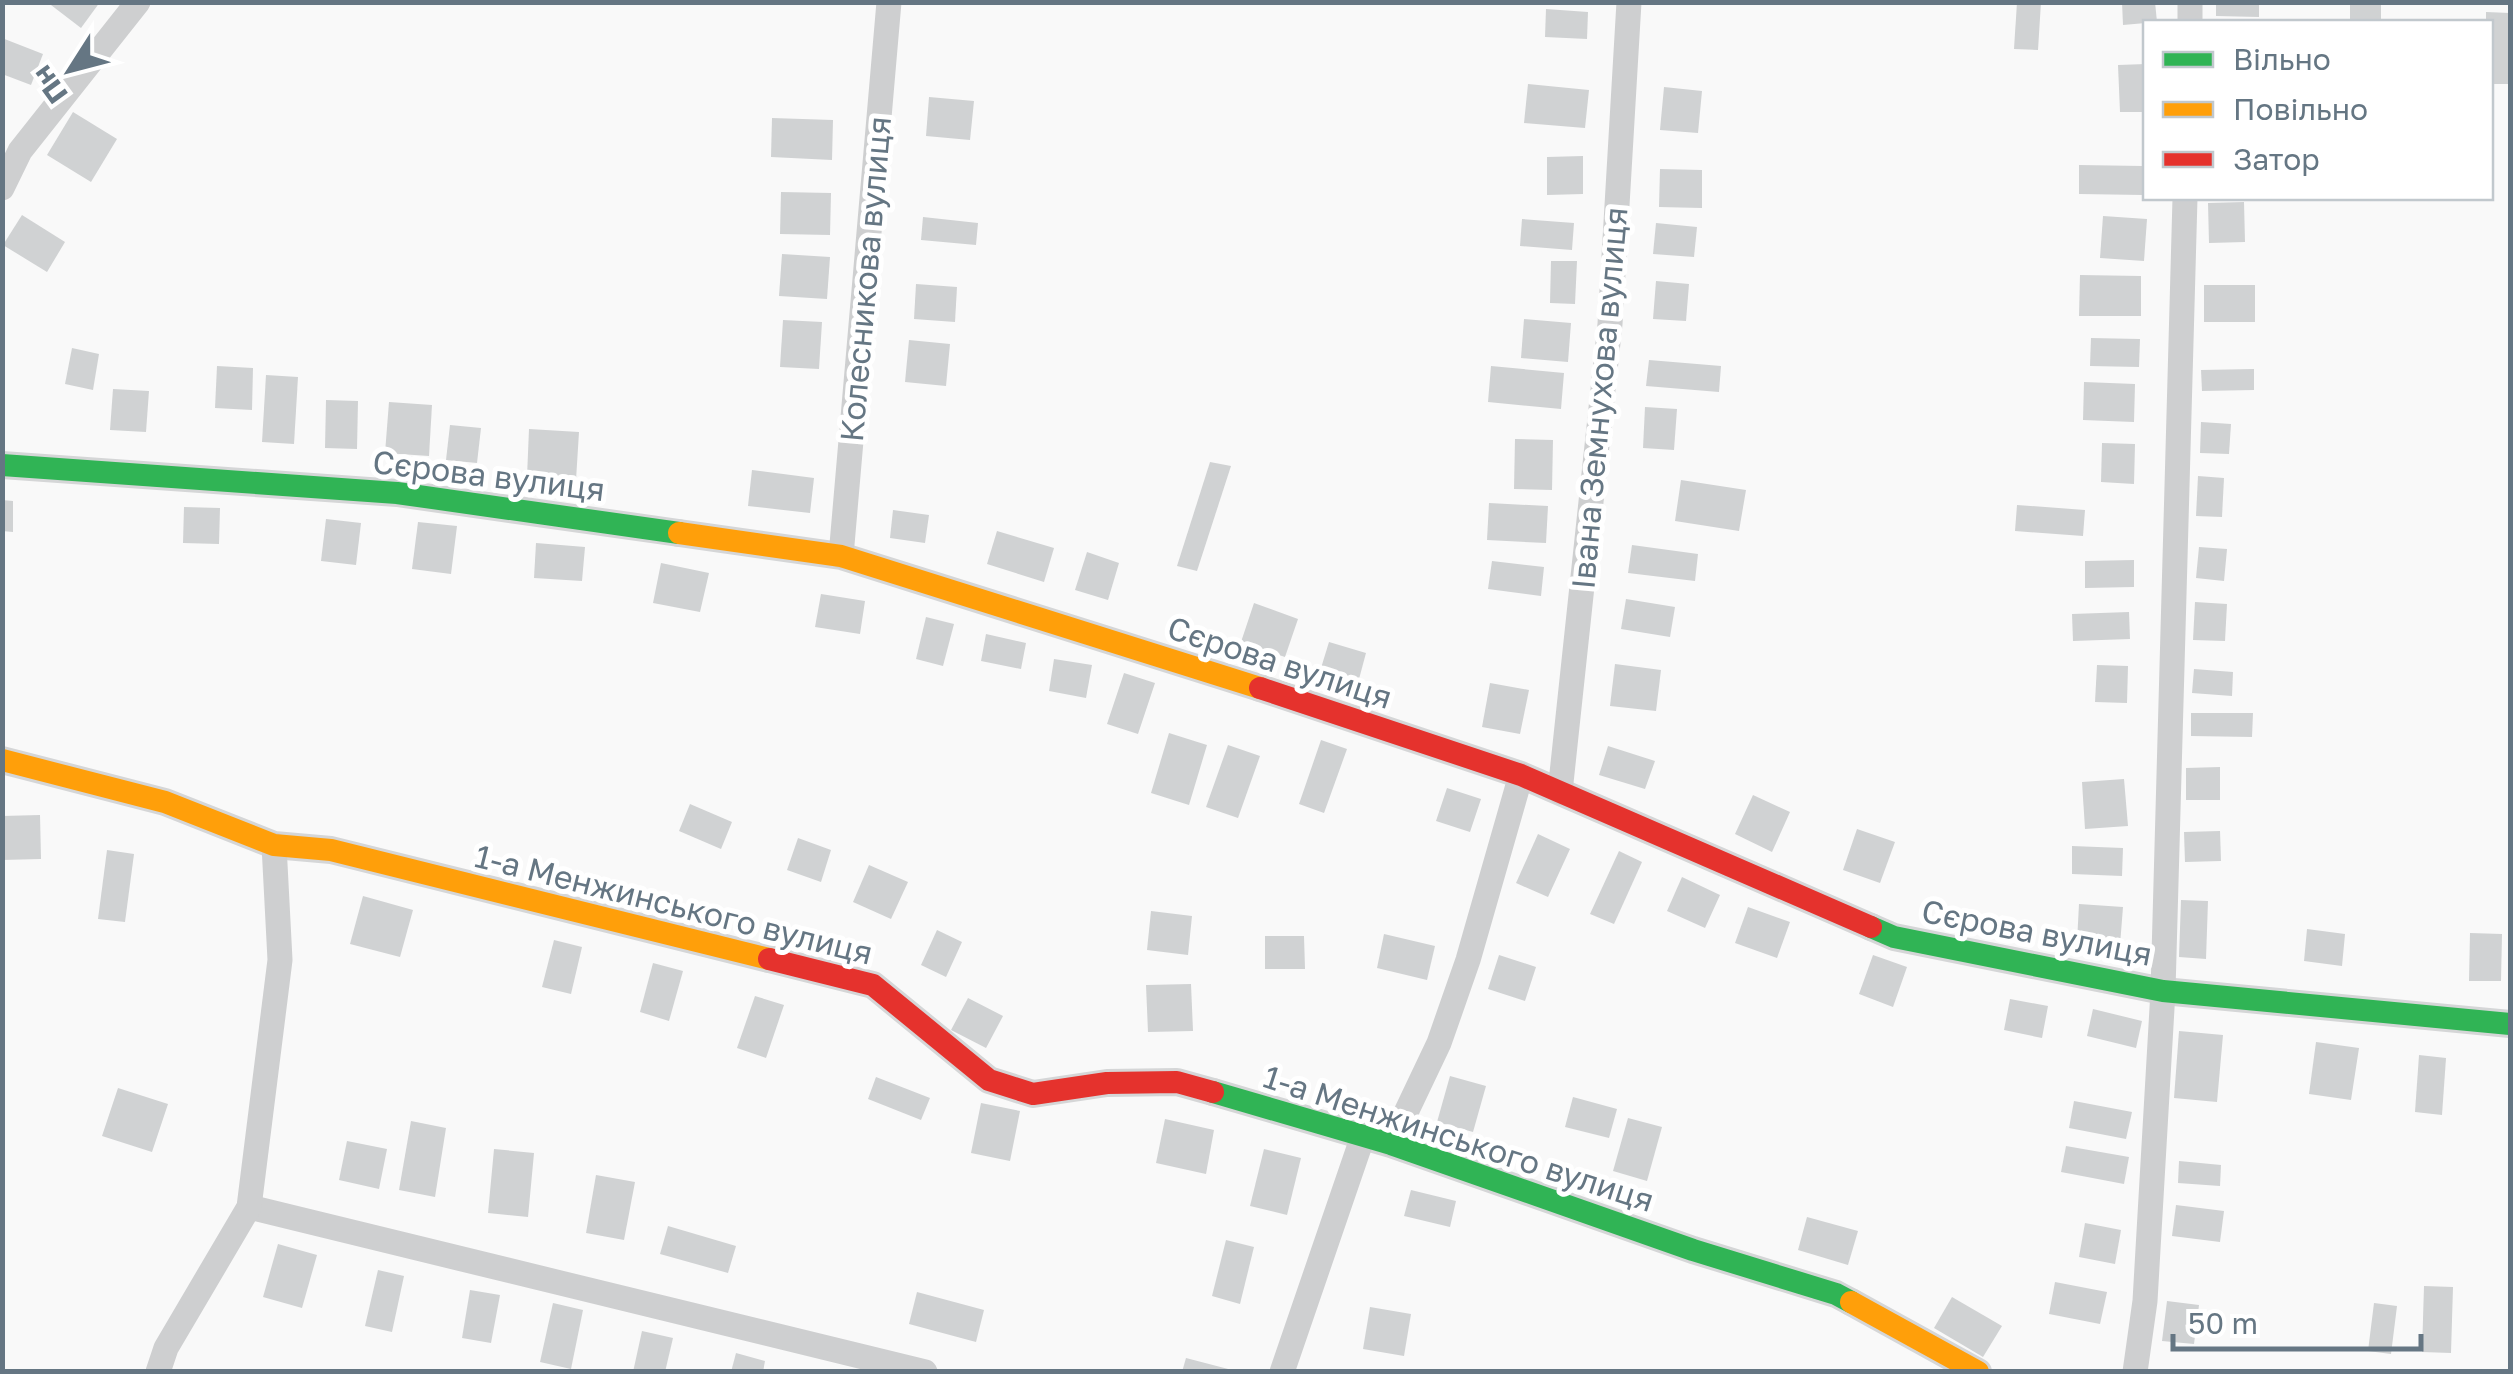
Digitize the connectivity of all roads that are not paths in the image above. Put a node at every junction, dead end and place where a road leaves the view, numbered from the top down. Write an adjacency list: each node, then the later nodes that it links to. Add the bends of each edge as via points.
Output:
1 (138, 2): 4 (street, via 20,152)
2 (889, 2): 7 (street, Колесникова вулиця)
3 (1629, 2): 10 (street, Івана Земнухова вулиця, via 1610,324)
4 (2, 188)
5 (2185, 200): 12 (street)
6 (2, 465): 7 (street, Сєрова вулиця, via 397,493)
7 (841, 556): 9 (street, Сєрова вулиця)
8 (2, 760): 11 (street, 1-а Менжинського вулиця, via 165,802)
9 (1521, 775): 10 (street, Сєрова вулиця); 15 (street, via 1439,1043)
10 (1560, 792): 12 (street, Сєрова вулиця, via 1894,936)
11 (274, 845): 14 (street, 1-а Менжинського вулиця, via 331,850 873,985 988,1080 1033,1094 1177,1082); 16 (street, via 280,960)
12 (2163, 991): 13 (street, Сєрова вулиця); 21 (street)
13 (2510, 1024)
14 (1364, 1136): 15 (street, 1-а Менжинського вулиця); 19 (street)
15 (1391, 1144): 20 (street, 1-а Менжинського вулиця, via 1836,1294)
16 (248, 1207): 17 (street); 18 (street)
17 (158, 1372)
18 (925, 1372)
19 (1282, 1372)
20 (1978, 1372)
21 (2135, 1372)

